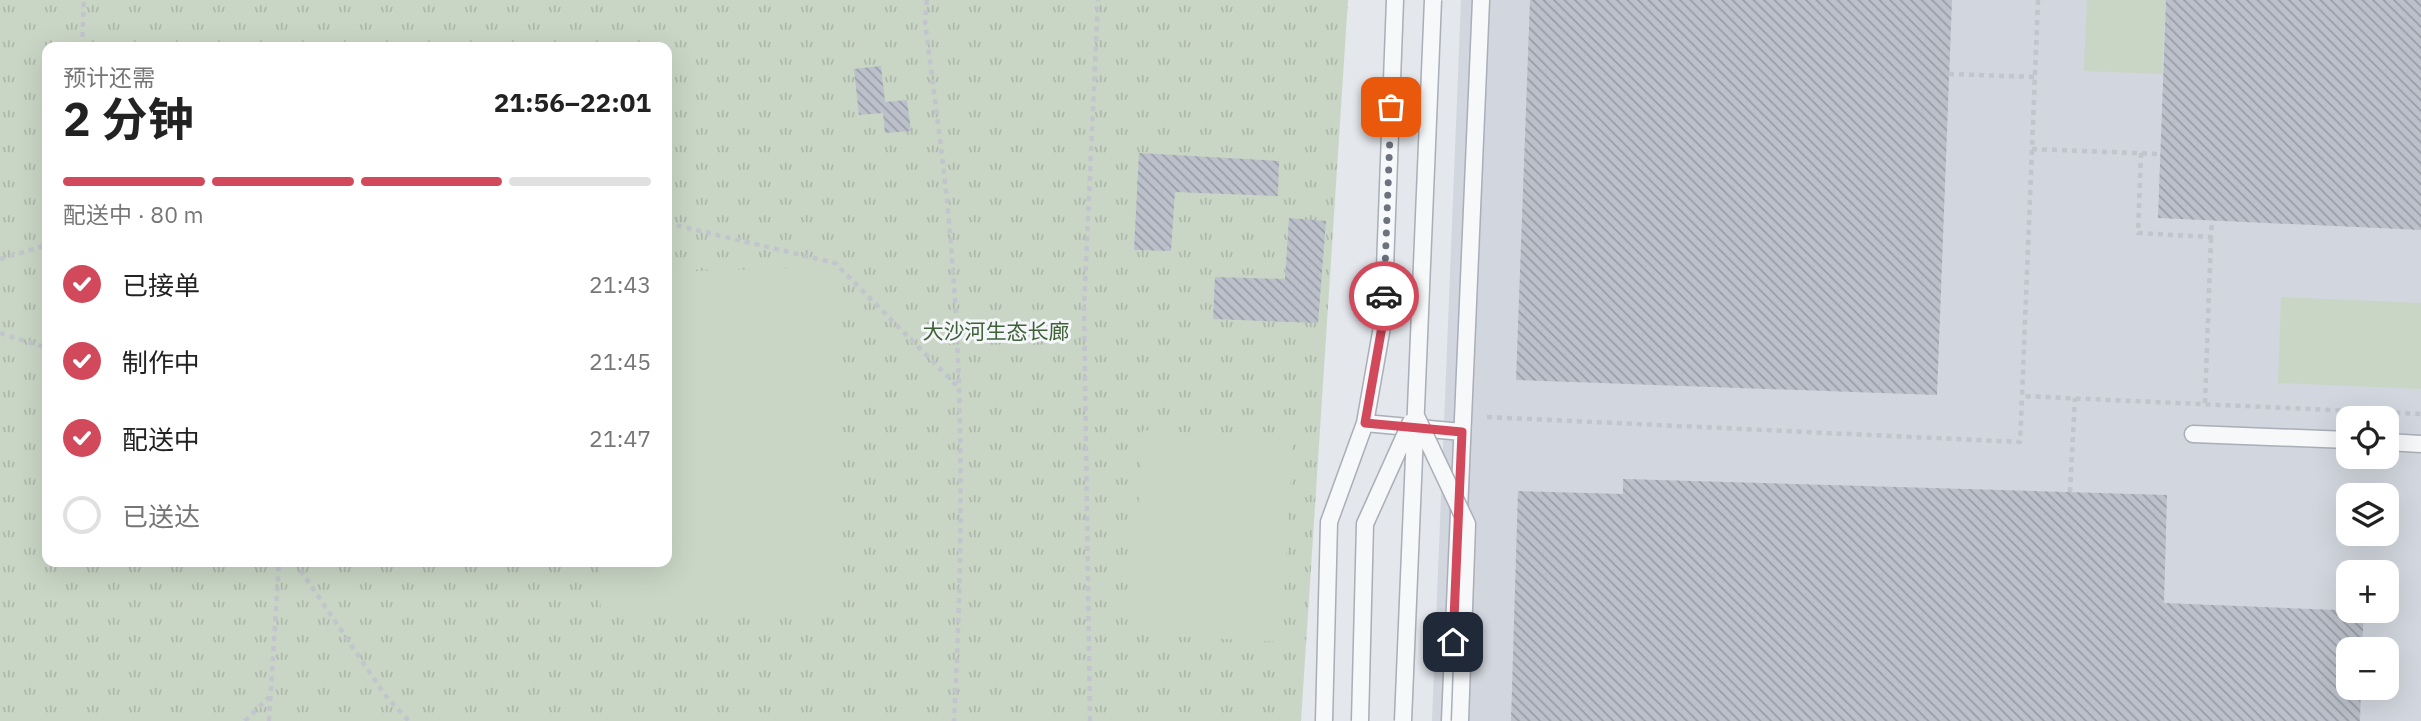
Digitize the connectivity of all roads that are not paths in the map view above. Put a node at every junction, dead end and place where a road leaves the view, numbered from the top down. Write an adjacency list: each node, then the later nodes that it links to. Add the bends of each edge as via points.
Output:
1 (1395, 0): 5 (lane, via 1383,321)
2 (1433, 0): 4 (lane, bridge)
3 (1481, 0): 6 (lane)
4 (1415, 414): 12 (lane, bridge, via 1365,524); 13 (lane, bridge); 15 (lane, bridge, via 1467,524)
5 (1365, 423): 6 (lane); 11 (lane, via 1329,522)
6 (1463, 424): 14 (lane)
7 (2193, 434): 8 (lane)
8 (2336, 440)
9 (2399, 443): 10 (lane)
10 (2421, 444)
11 (1324, 721)
12 (1360, 721)
13 (1403, 721)
14 (1450, 721)
15 (1460, 721)

